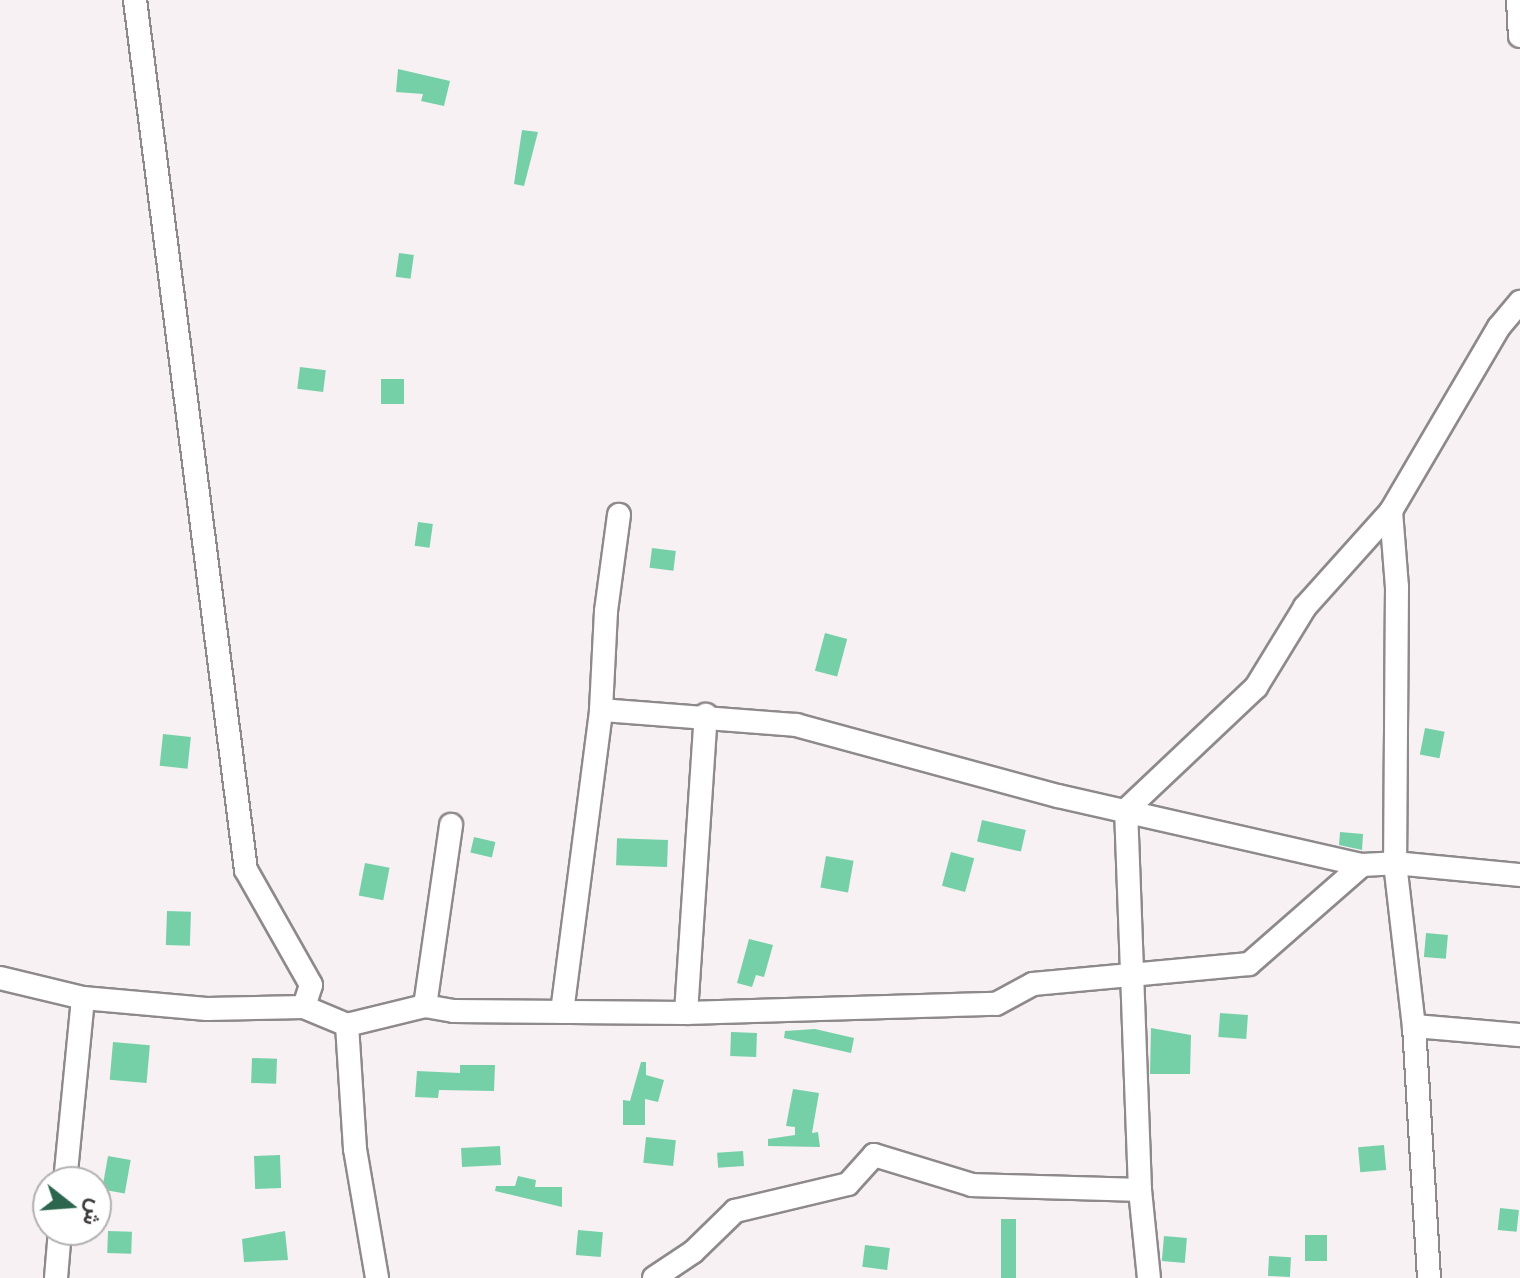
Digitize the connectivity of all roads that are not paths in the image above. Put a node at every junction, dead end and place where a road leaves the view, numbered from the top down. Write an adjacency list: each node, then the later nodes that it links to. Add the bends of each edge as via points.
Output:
1 (135, 0): 18 (street, via 246,870 311,985)
2 (1518, 0): 3 (street)
3 (1520, 36)
4 (1520, 302): 5 (street, via 1499,327)
5 (1391, 511): 9 (street, via 1305,607 1256,687); 11 (street, via 1397,587)
6 (619, 515): 7 (street, via 606,611)
7 (601, 710): 8 (street); 19 (street)
8 (706, 715): 9 (street, via 796,725); 20 (street)
9 (1126, 810): 12 (street); 14 (street)
10 (451, 825): 17 (street)
11 (1395, 863): 12 (street); 13 (street); 22 (street)
12 (1362, 865): 14 (street, via 1249,964)
13 (1520, 875)
14 (1132, 975): 20 (street, via 1033,984 996,1004); 25 (street)
15 (0, 978): 16 (street)
16 (83, 998): 18 (street, via 207,1009); 24 (street)
17 (425, 1006): 19 (street); 21 (street)
18 (304, 1007): 21 (street)
19 (562, 1012): 20 (street)
20 (686, 1013)
21 (347, 1025): 28 (street, via 355,1149)
22 (1414, 1026): 23 (street); 31 (street)
23 (1520, 1035)
24 (67, 1166)
25 (1140, 1190): 29 (street, via 972,1185 874,1155 848,1184 735,1211 693,1252); 30 (street)
26 (59, 1246): 27 (street)
27 (56, 1278)
28 (377, 1278)
29 (654, 1278)
30 (1149, 1278)
31 (1429, 1278)

